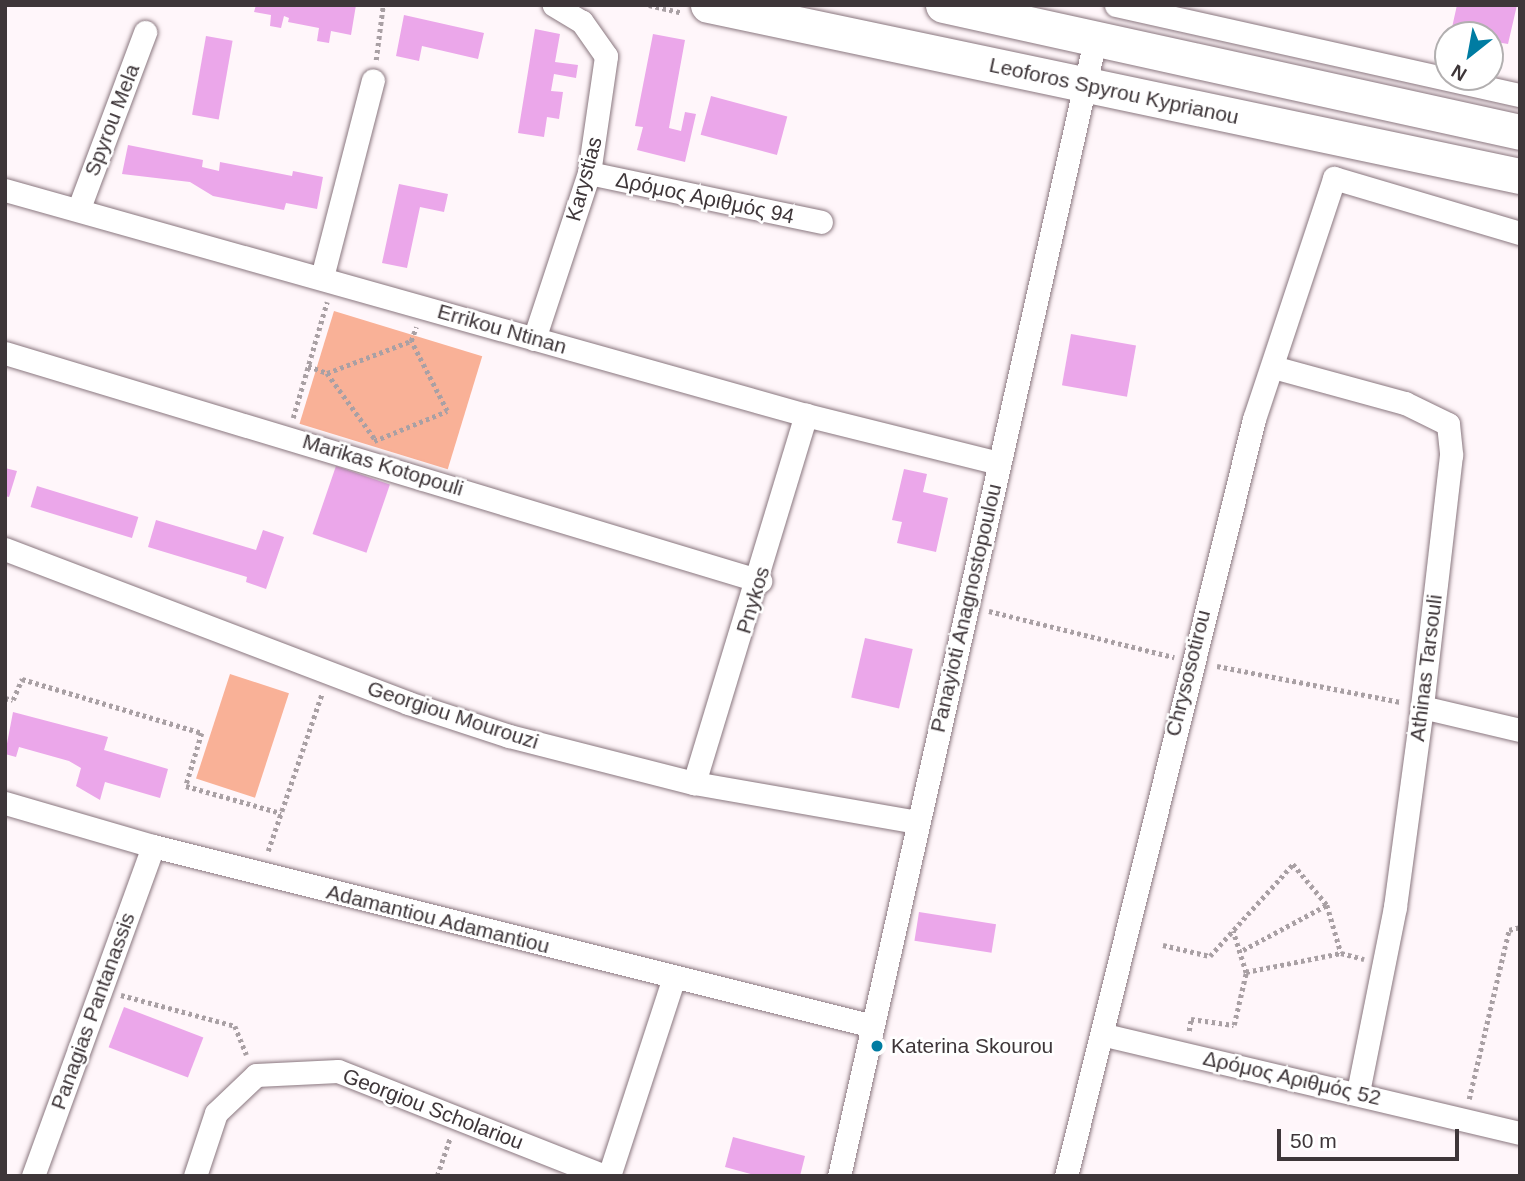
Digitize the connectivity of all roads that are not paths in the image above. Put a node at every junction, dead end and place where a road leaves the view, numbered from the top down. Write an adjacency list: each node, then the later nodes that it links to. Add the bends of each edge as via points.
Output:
1 (554, 5): 11 (street, Karystias, via 582,22 606,56)
2 (708, 5): 8 (main road, Leoforos Spyrou Kyprianou)
3 (943, 5): 6 (main road)
4 (1116, 5): 9 (street)
5 (145, 32): 14 (street, Spyrou Mela)
6 (1095, 40): 8 (street, Panayioti Anagnostopoulou); 10 (main road)
7 (373, 80): 17 (street)
8 (1088, 85): 12 (main road, Leoforos Spyrou Kyprianou); 22 (street, Panayioti Anagnostopoulou)
9 (1520, 95)
10 (1520, 132)
11 (589, 173): 15 (street, Δρόμος Αριθμός 94); 18 (street, Karystias)
12 (1520, 176)
13 (5, 190): 14 (street, Errikou Ntinan)
14 (79, 208): 17 (street, Errikou Ntinan)
15 (821, 222)
16 (1520, 233): 20 (street, Chrysosotirou, via 1334,178)
17 (328, 279): 18 (street, Errikou Ntinan)
18 (534, 339): 21 (street, Errikou Ntinan)
19 (5, 353): 24 (street, Marikas Kotopouli)
20 (1273, 368): 25 (street, Athinas Tarsouli, via 1405,403 1448,424 1451,455); 33 (street, Chrysosotirou, via 1254,419 1190,660)
21 (806, 415): 22 (street, Errikou Ntinan); 24 (street, Pnykos)
22 (999, 463): 29 (street, Panayioti Anagnostopoulou)
23 (5, 549): 27 (street, Georgiou Mourouzi, via 329,673 509,736)
24 (760, 581): 27 (street, Pnykos)
25 (1422, 706): 26 (street); 34 (street, Athinas Tarsouli, via 1395,907)
26 (1520, 730)
27 (694, 783): 29 (street, Georgiou Mourouzi)
28 (5, 803): 30 (street, Adamantiou Adamantiou)
29 (917, 822): 32 (street, Panayioti Anagnostopoulou)
30 (153, 846): 31 (street, Adamantiou Adamantiou); 36 (street, Panagias Pantanassis)
31 (673, 979): 32 (street, Adamantiou Adamantiou); 38 (street)
32 (873, 1026): 39 (street, Panayioti Anagnostopoulou)
33 (1105, 1035): 34 (street, Δρόμος Αριθμός 52); 40 (street, Chrysosotirou)
34 (1358, 1091): 35 (street, Δρόμος Αριθμός 52)
35 (1520, 1133)
36 (33, 1176)
37 (195, 1176): 38 (street, Georgiou Scholariou, via 216,1113 256,1075 338,1071)
38 (607, 1176)
39 (839, 1176)
40 (1066, 1176)

